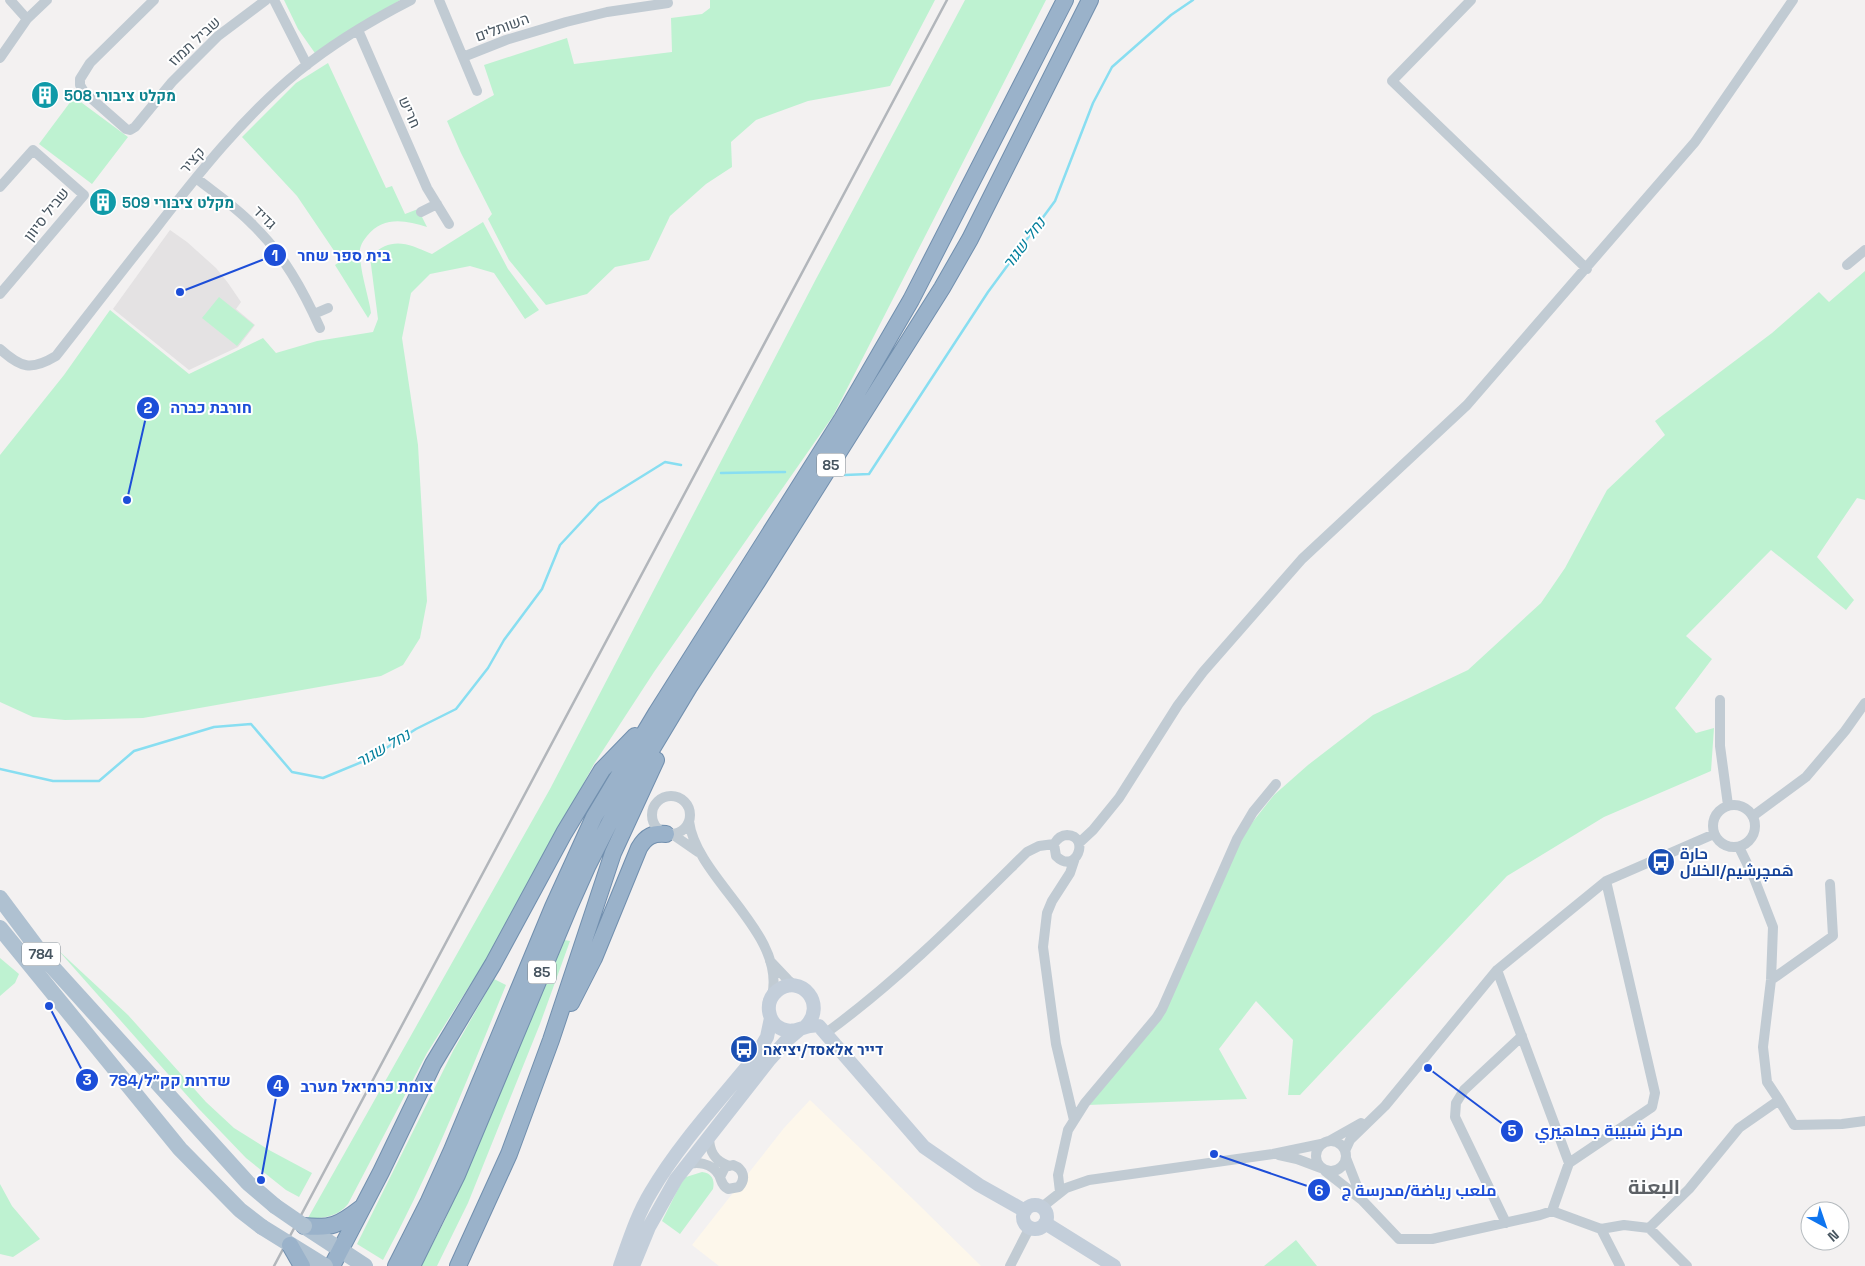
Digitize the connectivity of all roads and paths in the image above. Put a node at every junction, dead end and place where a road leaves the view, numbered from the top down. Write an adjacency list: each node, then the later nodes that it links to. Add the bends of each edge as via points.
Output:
1 (10, 0): 13 (street)
2 (47, 0): 13 (street)
3 (154, 0): 4 (street, שביל תמוז, via 90,63 80,79 84,92 130,130 218,36)
4 (266, 0)
5 (274, 0): 17 (street)
6 (412, 0): 14 (street, קציר)
7 (439, 0): 15 (street, השותלים)
8 (667, 0): 15 (street, השותלים, via 668,3 607,12 559,24)
9 (1065, 0): 35 (highway, 85, via 911,300 842,419)
10 (1090, 0): 32 (highway, 85, via 970,239 942,288)
11 (1471, 0): 26 (street, via 1392,81)
12 (1793, 0): 26 (street, via 1695,142)
13 (27, 19): 16 (street)
14 (358, 30): 17 (street, קציר); 21 (street, חריש)
15 (462, 57): 18 (street, השותלים)
16 (0, 58)
17 (307, 65): 19 (street, קציר, via 274,93)
18 (476, 91)
19 (196, 178): 29 (street, גדיד, via 254,225 300,286); 31 (street, קציר, via 56,356 36,366 23,366)
20 (0, 187): 27 (street, שביל סיוון, via 33,150 84,195)
21 (437, 204): 22 (street); 23 (street, חריש)
22 (421, 212)
23 (449, 224)
24 (1865, 250): 25 (street)
25 (1847, 265)
26 (1587, 269): 42 (street, via 1467,404 1302,559 1203,672 1119,798 1093,830)
27 (0, 294)
28 (328, 308): 29 (street)
29 (314, 314): 30 (street, גדיד)
30 (320, 328)
31 (0, 349)
32 (689, 687): 63 (highway, via 613,853); 97 (highway, 85, via 620,802 587,867 457,1175)
33 (1720, 700): 37 (street, via 1720,746)
34 (1865, 703): 38 (street, via 1806,777)
35 (657, 712): 79 (highway, via 602,770 582,803 493,964 433,1064); 96 (highway, 85, via 594,817 452,1150)
36 (1276, 784): 66 (street, via 1237,838 1162,1009)
37 (1728, 805): 38 (street, via 1743,806); 41 (street, via 1716,813)
38 (1753, 816): 44 (street, via 1754,835)
39 (688, 821): 40 (street, via 684,829); 40 (street, via 689,812 684,801 672,796 661,799 653,808 652,821 660,831); 45 (street)
40 (669, 834): 45 (street); 63 (highway, via 652,834 643,841 584,979)
41 (1714, 834): 44 (street, via 1726,846); 47 (street)
42 (1078, 842): 43 (street, via 1068,835); 46 (street, via 1080,851)
43 (1054, 844): 46 (street, via 1054,852 1059,859); 61 (street, via 1027,852 928,948)
44 (1739, 847): 55 (street, via 1773,926)
45 (704, 858): 53 (street, via 750,923)
46 (1075, 858): 66 (street, via 1070,873 1046,913 1043,947 1056,1044)
47 (1606, 881): 54 (street); 72 (street, via 1655,1093 1652,1107)
48 (1830, 884): 55 (street, via 1833,936)
49 (0, 898): 85 (main road, 784, bridge, via 86,1006 248,1183)
50 (0, 928): 52 (main road, 784)
51 (0, 943): 52 (main road)
52 (22, 957): 90 (main road, 784, bridge, via 180,1149 233,1203 262,1227)
53 (770, 961): 56 (street); 57 (street, via 774,983)
54 (1497, 970): 62 (street); 65 (street)
55 (1771, 980): 64 (street, via 1763,1047 1767,1082)
56 (795, 986): 57 (main road, via 780,988); 58 (main road, via 808,992)
57 (772, 996): 59 (main road)
58 (814, 1006): 60 (main road, via 812,1019); 61 (main road)
59 (771, 1018): 60 (main road, via 782,1029 794,1031); 100 (main road, via 767,1037 756,1056 650,1194)
60 (802, 1028): 61 (main road, via 815,1025); 68 (main road, via 775,1053)
61 (830, 1030): 81 (main road, via 924,1147 979,1185)
62 (1522, 1036): 72 (street); 84 (street, via 1464,1090 1456,1103 1455,1117)
63 (551, 1040): 89 (highway, via 509,1154)
64 (1779, 1100): 67 (street, via 1794,1125); 87 (street, via 1739,1128 1689,1190)
65 (1385, 1106): 69 (street, via 1355,1127); 71 (street, via 1350,1140)
66 (1074, 1120): 77 (street, via 1068,1130 1058,1175)
67 (1865, 1121)
68 (708, 1136): 73 (main road); 74 (street, via 712,1153)
69 (1325, 1142): 70 (street); 71 (street, via 1337,1142); 75 (street, via 1318,1147 1315,1156)
70 (1273, 1154): 75 (street); 77 (street, via 1089,1180)
71 (1345, 1155): 75 (street, via 1344,1163 1338,1169); 78 (street)
72 (1569, 1163): 82 (street)
73 (686, 1165): 76 (street, via 694,1162 706,1164); 101 (main road, via 655,1213)
74 (729, 1166): 76 (street, via 722,1170); 76 (street, via 737,1166 743,1172 742,1184 736,1189 728,1189)
75 (1323, 1169): 78 (street)
76 (720, 1177)
77 (1060, 1192): 80 (street)
78 (1362, 1200): 84 (street, via 1399,1239 1432,1239)
79 (363, 1207): 85 (highway, via 332,1226); 91 (highway)
80 (1042, 1207): 81 (main road, via 1034,1205); 83 (main road, via 1047,1213)
81 (1025, 1211): 86 (main road, via 1024,1220)
82 (1552, 1211): 84 (street); 88 (street)
83 (1045, 1223): 86 (main road, via 1040,1228); 103 (main road)
84 (1506, 1223)
85 (304, 1226): 91 (main road, 784)
86 (1030, 1227): 102 (street)
87 (1649, 1228): 88 (street, via 1624,1225); 105 (street)
88 (1601, 1229): 104 (street)
89 (474, 1232): 98 (highway); 99 (highway)
90 (290, 1244): 92 (highway, bridge); 93 (main road, 784, bridge)
91 (340, 1250): 94 (highway); 95 (main road, 784)
92 (302, 1266)
93 (325, 1266)
94 (332, 1266)
95 (365, 1266)
96 (396, 1266)
97 (412, 1266)
98 (458, 1266)
99 (463, 1266)
100 (620, 1266)
101 (633, 1266)
102 (1010, 1266)
103 (1114, 1266)
104 (1620, 1266)
105 (1687, 1266)

